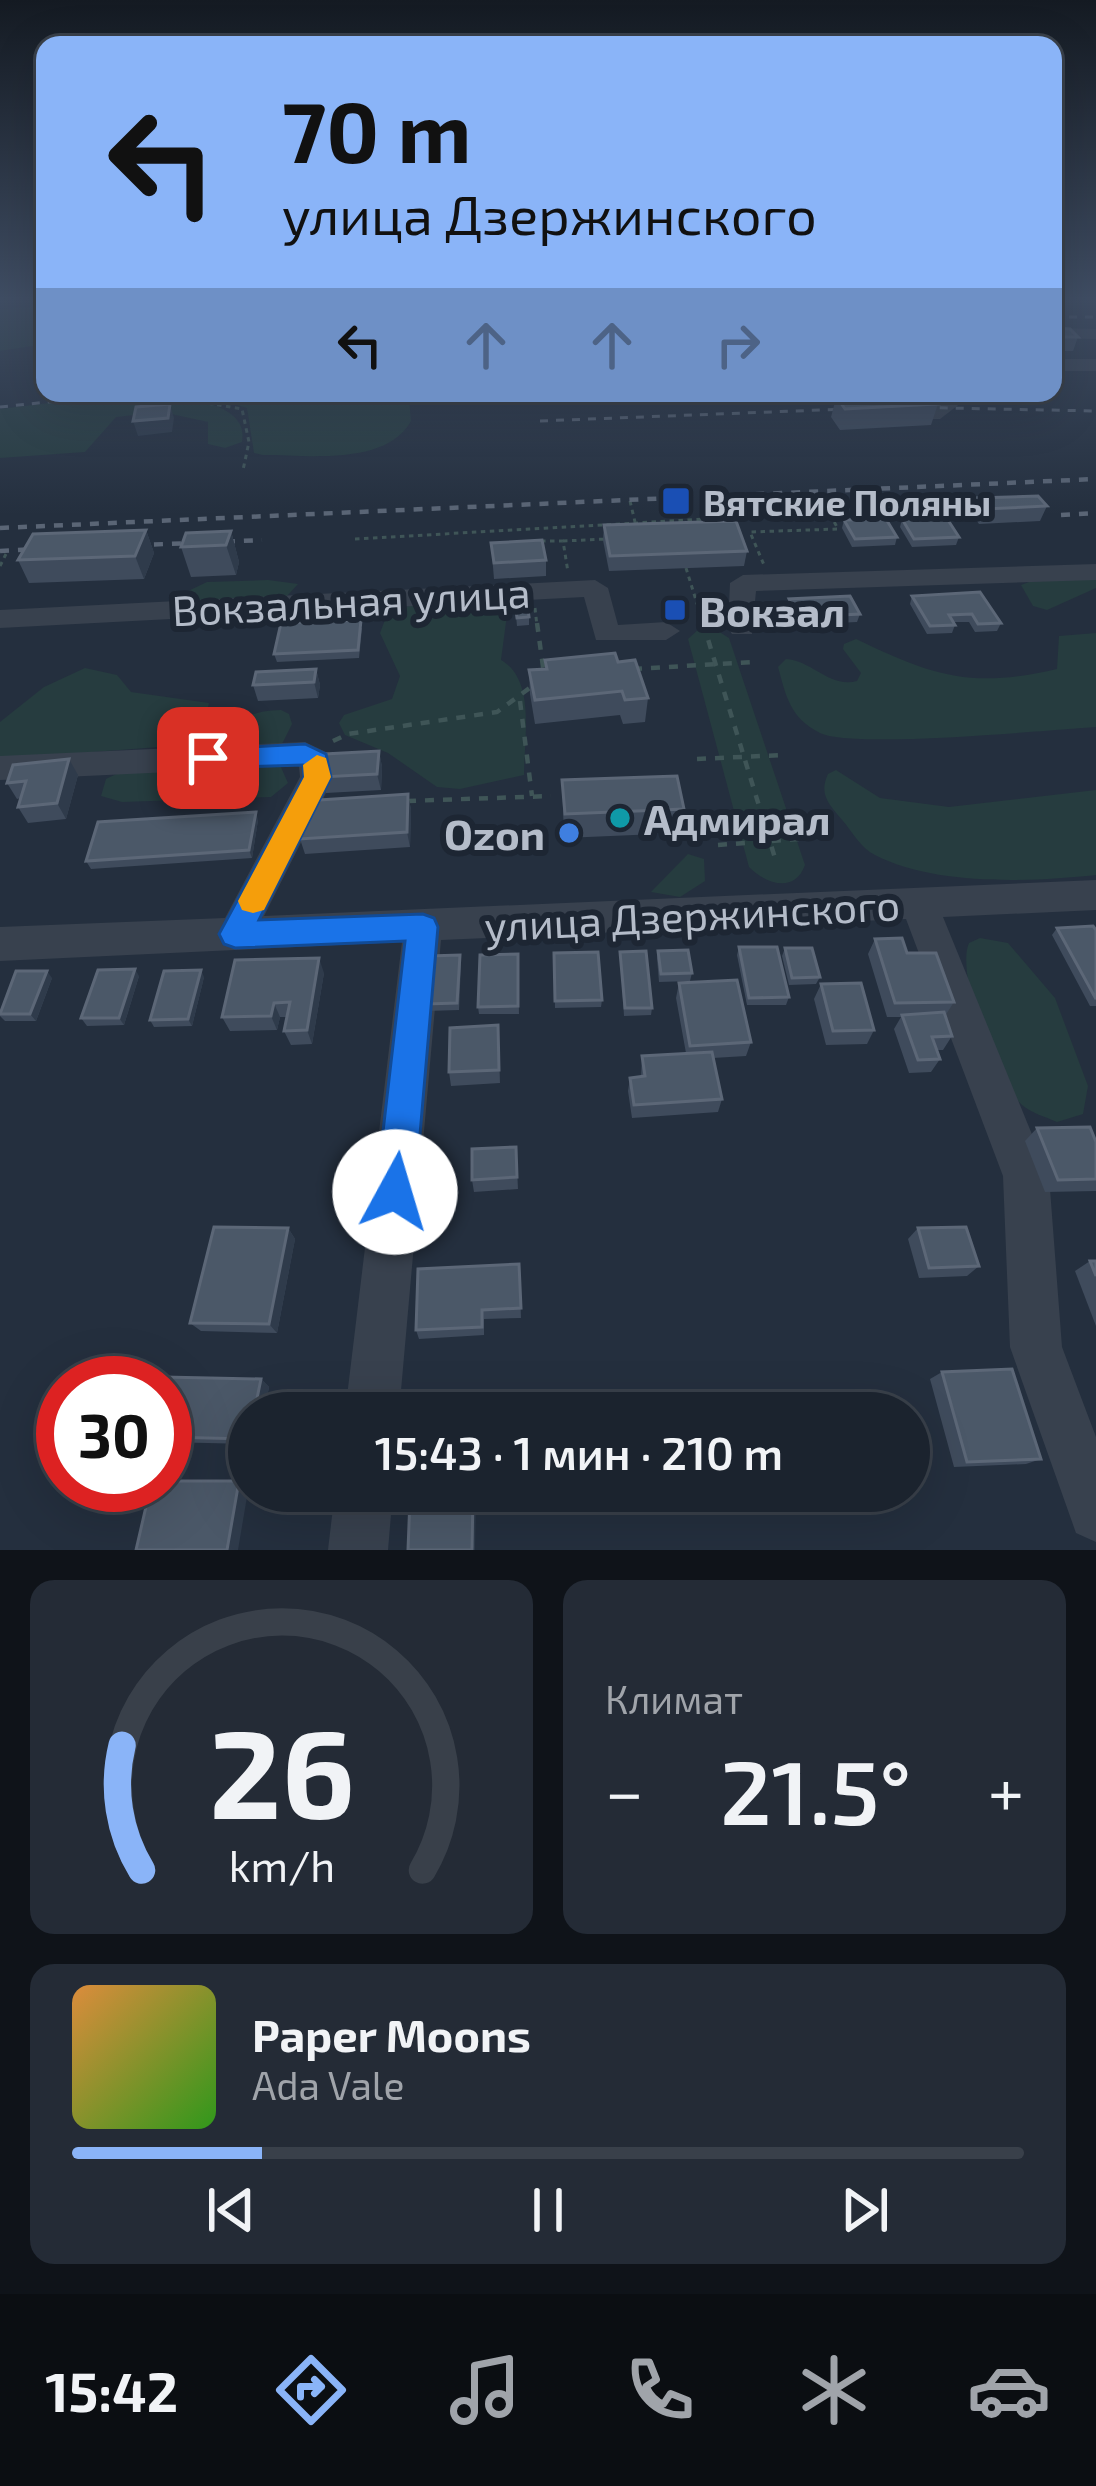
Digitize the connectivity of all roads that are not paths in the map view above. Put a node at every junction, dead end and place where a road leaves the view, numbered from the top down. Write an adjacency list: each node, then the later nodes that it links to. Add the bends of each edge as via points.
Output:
1 (951, 402): 2 (street)
2 (933, 415)
3 (1096, 572): 5 (street, via 743,583)
4 (0, 619): 6 (street, Вокзальная улица, via 595,588 607,634)
5 (742, 628)
6 (666, 631)
7 (0, 768): 11 (street, via 305,754 316,761 317,777)
8 (1096, 895): 9 (street, улица Дзержинского)
9 (920, 904): 10 (street, улица Дзержинского); 15 (street, via 1026,1177 1036,1347)
10 (423, 927): 11 (street, улица Дзержинского); 13 (street)
11 (235, 934): 12 (street, улица Дзержинского)
12 (0, 944)
13 (374, 1392)
14 (362, 1512): 16 (street)
15 (1096, 1513)
16 (358, 1550)

